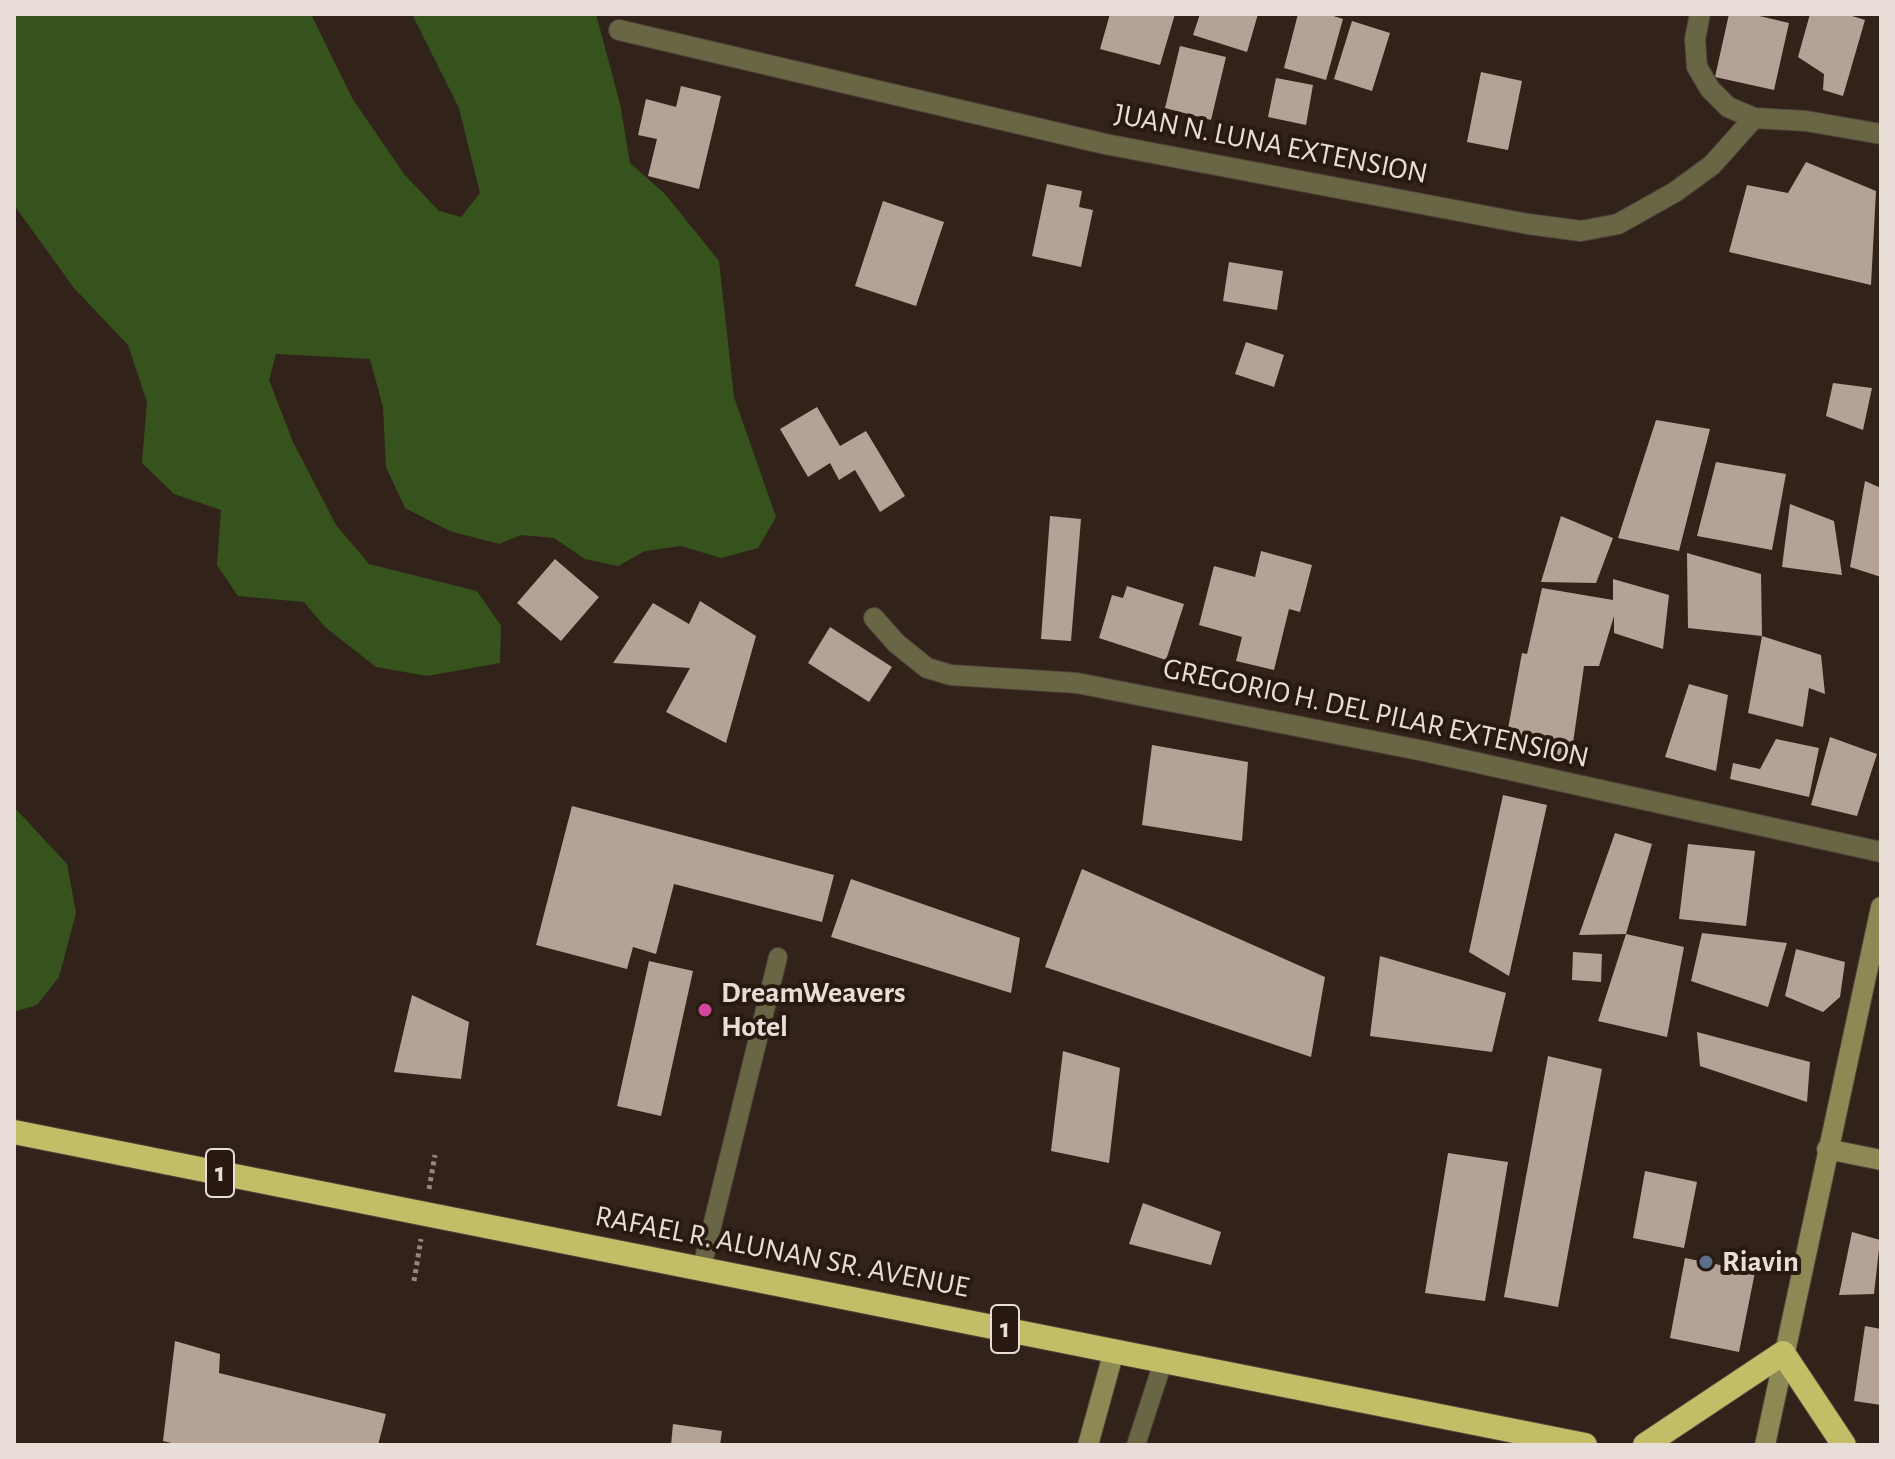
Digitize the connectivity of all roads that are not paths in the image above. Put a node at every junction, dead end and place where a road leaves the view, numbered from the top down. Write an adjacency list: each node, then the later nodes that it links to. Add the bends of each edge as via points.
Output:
1 (1700, 14): 3 (street, via 1697,67 1728,107)
2 (619, 30): 3 (street, JUAN N. LUNA EXTENSION, via 1105,144 1581,231 1618,224 1675,192 1712,165)
3 (1754, 118): 4 (street)
4 (1881, 134)
5 (874, 618): 6 (street, GREGORIO H. DEL PILAR EXTENSION, via 927,668 951,675 1077,683 1424,751)
6 (1881, 852)
7 (1881, 907): 10 (street)
8 (778, 957): 12 (lane)
9 (14, 1132): 12 (highway, RAFAEL R. ALUNAN SR. AVENUE / 1)
10 (1827, 1149): 11 (street); 14 (street)
11 (1881, 1160)
12 (702, 1267): 13 (highway, RAFAEL R. ALUNAN SR. AVENUE / 1)
13 (1114, 1351): 15 (highway, RAFAEL R. ALUNAN SR. AVENUE / 1); 16 (street)
14 (1783, 1353): 19 (highway); 20 (street); 21 (highway)
15 (1163, 1362): 17 (lane); 18 (highway, RAFAEL R. ALUNAN SR. AVENUE / 1)
16 (1088, 1445)
17 (1136, 1445)
18 (1585, 1445)
19 (1645, 1445)
20 (1765, 1445)
21 (1844, 1445)

